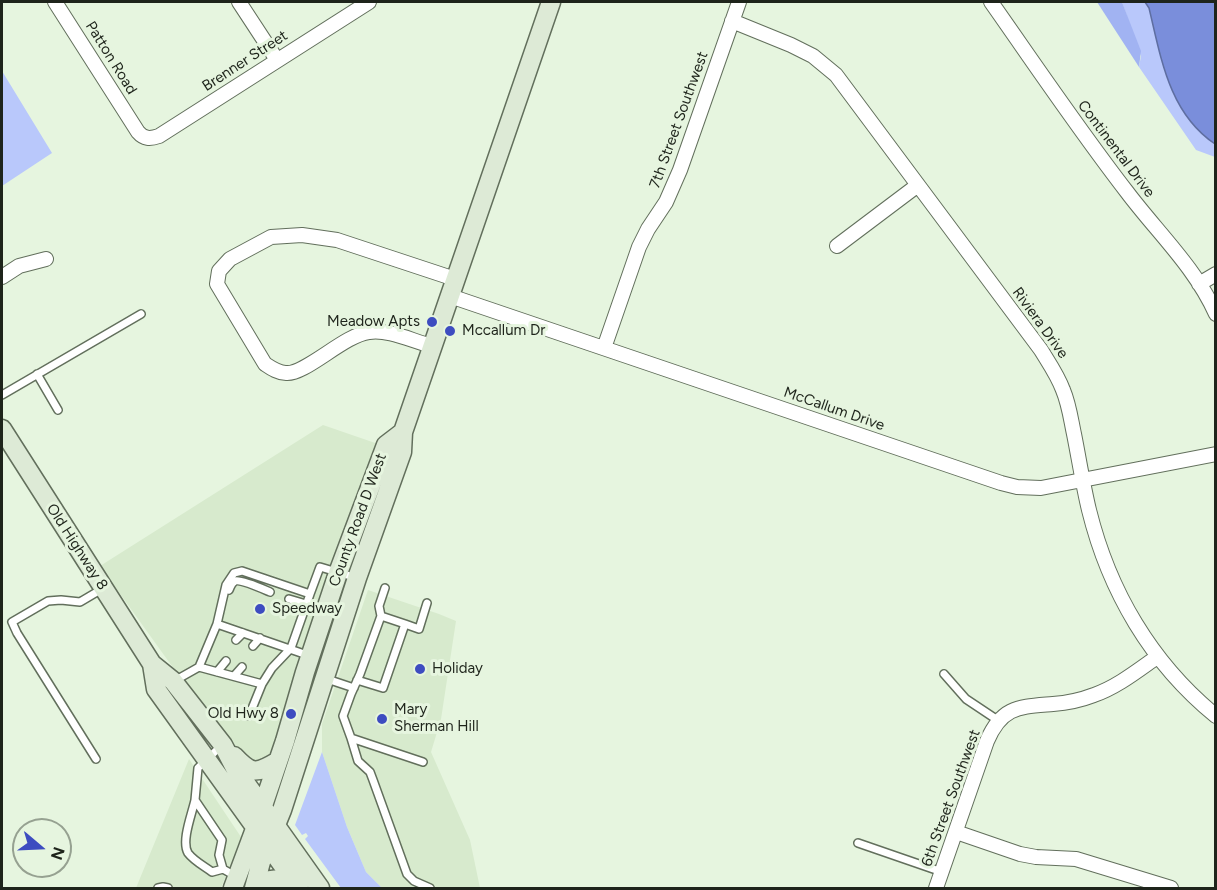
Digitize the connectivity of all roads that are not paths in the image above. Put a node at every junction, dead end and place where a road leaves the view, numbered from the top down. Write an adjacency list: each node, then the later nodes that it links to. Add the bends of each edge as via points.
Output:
1 (56, 2): 9 (street, Patton Road)
2 (240, 2): 8 (street)
3 (369, 2): 8 (street, Brenner Street)
4 (551, 2): 16 (main road, County Road D West)
5 (739, 2): 7 (street, 7th Street Southwest)
6 (992, 2): 15 (street, Continental Drive, via 1096,152)
7 (732, 21): 10 (street, Riviera Drive, via 792,45 836,75); 20 (street, 7th Street Southwest, via 680,170 639,247)
8 (277, 60): 9 (street, Brenner Street, via 159,136 146,138)
9 (138, 132)
10 (918, 185): 11 (street); 27 (street, Riviera Drive, via 1053,369 1064,391)
11 (837, 246)
12 (46, 259): 14 (street, via 19,266)
13 (1215, 274): 15 (street)
14 (2, 277)
15 (1199, 284): 18 (street, Continental Drive)
16 (453, 287): 19 (main road, County Road D West); 19 (street, McCallum Drive, via 337,240 302,235 271,237 230,259 219,271 217,284 225,298 265,364 276,370 288,374 299,370 355,336 369,332 390,333); 20 (street, McCallum Drive)
17 (141, 314): 21 (lane)
18 (1215, 314)
19 (432, 346): 25 (main road, County Road D West)
20 (604, 348): 27 (street, McCallum Drive, via 1001,483 1041,488)
21 (37, 374): 22 (lane); 23 (lane)
22 (2, 395)
23 (58, 410)
24 (2, 429): 30 (main road, Old Highway 8)
25 (403, 432): 28 (main road, County Road D West, via 386,445); 29 (main road, County Road D West, via 402,452)
26 (1215, 454): 27 (street, McCallum Drive)
27 (1083, 480): 46 (street, Riviera Drive, via 1112,579)
28 (338, 573): 29 (lane); 33 (lane, via 320,567); 49 (main road, County Road D West)
29 (357, 578): 55 (main road, County Road D West)
30 (104, 588): 48 (main road, Old Highway 8); 65 (lane, via 80,602 48,601 12,622)
31 (385, 588): 38 (lane, via 379,606)
32 (270, 592): 35 (lane, via 236,581)
33 (310, 594): 35 (lane, via 238,572 229,579); 37 (lane)
34 (289, 599): 37 (lane)
35 (222, 602): 39 (lane)
36 (427, 603): 40 (lane, via 419,629)
37 (306, 604): 45 (lane)
38 (381, 616): 40 (lane); 56 (lane)
39 (217, 624): 41 (lane); 50 (lane)
40 (405, 624): 56 (lane, via 382,688)
41 (243, 633): 42 (lane); 43 (lane)
42 (260, 638): 44 (lane); 45 (lane)
43 (236, 640)
44 (253, 646)
45 (291, 648): 49 (lane); 58 (lane)
46 (1157, 657): 61 (street, Riviera Drive); 62 (street, 6th Street Southwest, via 1093,695 1019,708)
47 (226, 661): 52 (lane)
48 (152, 664): 57 (main road, Old Highway 8); 66 (main road, Old Highway 8, via 156,689)
49 (307, 664): 55 (lane); 67 (main road, County Road D West)
50 (199, 667): 52 (lane); 57 (lane)
51 (242, 667): 54 (lane)
52 (217, 672): 54 (lane)
53 (944, 674): 62 (lane, via 966,699)
54 (234, 676): 58 (lane)
55 (326, 679): 59 (lane); 71 (main road, County Road D West)
56 (357, 680): 59 (lane)
57 (173, 681): 64 (main road, Old Highway 8)
58 (262, 684): 60 (lane)
59 (354, 688): 63 (lane, via 344,716)
60 (249, 716)
61 (1215, 716)
62 (999, 721): 73 (street, 6th Street Southwest, via 987,741)
63 (351, 738): 68 (lane); 83 (lane, via 358,761 370,772 406,874)
64 (223, 745): 66 (lane); 67 (main road, via 249,770 257,771); 70 (main road, Old Highway 8)
65 (96, 759)
66 (206, 759): 69 (lane, via 198,768); 72 (main road, Old Highway 8)
67 (279, 761): 70 (main road, County Road D West)
68 (423, 762)
69 (195, 800): 77 (lane, via 222,840 219,855); 77 (lane, via 185,840 187,852 212,872)
70 (263, 807): 71 (main road, Old Highway 8); 72 (main road, County Road D West)
71 (275, 826): 75 (main road, County Road D West); 82 (main road, Old Highway 8)
72 (255, 829): 75 (main road, Old Highway 8); 77 (main road, County Road D West)
73 (956, 832): 76 (street, 6th Street Southwest); 85 (street, via 1012,852 1076,859)
74 (858, 843): 76 (lane)
75 (268, 846): 80 (main road, County Road D West); 81 (main road, Old Highway 8)
76 (942, 872): 84 (street, 6th Street Southwest)
77 (231, 878)
78 (158, 888): 79 (lane)
79 (168, 888)
80 (255, 888): 81 (main road, via 264,882 281,880)
81 (299, 888)
82 (320, 888)
83 (430, 888)
84 (936, 888)
85 (1171, 888)

